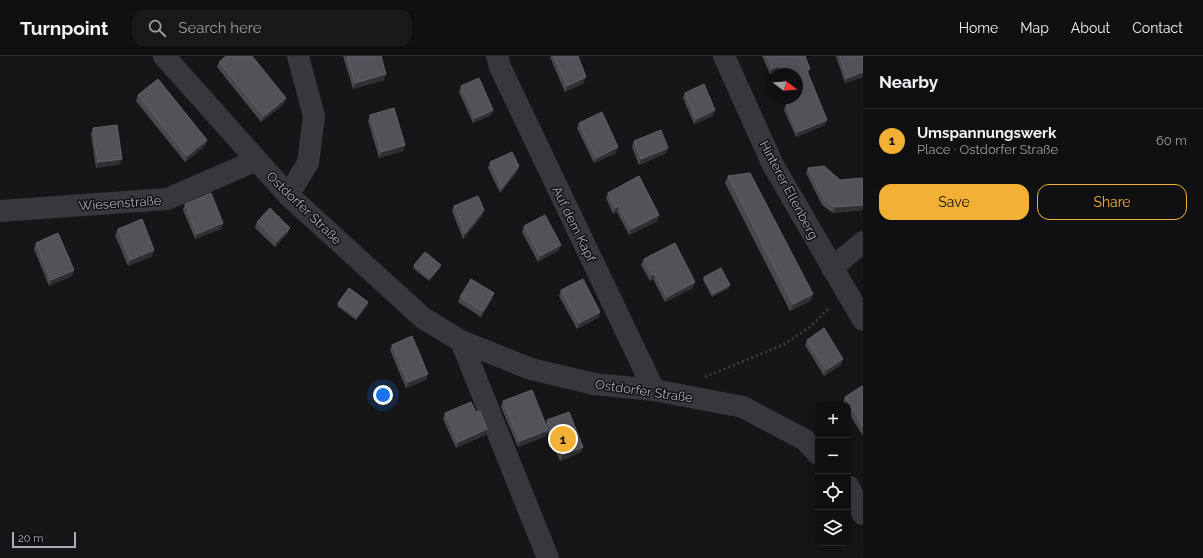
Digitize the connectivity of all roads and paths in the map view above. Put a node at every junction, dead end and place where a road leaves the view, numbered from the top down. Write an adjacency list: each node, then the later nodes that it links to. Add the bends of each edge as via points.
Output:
1 (164, 56): 5 (street, Ostdorfer Straße)
2 (298, 56): 6 (street, via 314,116 308,163)
3 (497, 56): 13 (street, Auf dem Kapf, via 500,68)
4 (724, 56): 9 (street, Hinterer Ellenberg, via 773,165)
5 (257, 160): 6 (street, Ostdorfer Straße); 7 (street, Wiesenstraße, via 167,199)
6 (288, 195): 12 (street, Ostdorfer Straße, via 423,318)
7 (0, 211)
8 (863, 242): 9 (street)
9 (832, 268): 10 (street, Hinterer Ellenberg)
10 (846, 291): 11 (street, Hinterer Ellenberg); 14 (path, via 810,327 782,345 704,377)
11 (863, 320)
12 (461, 341): 13 (street, Ostdorfer Straße, via 531,369 594,384); 18 (street)
13 (654, 390): 14 (street, Ostdorfer Straße)
14 (681, 395): 15 (street, Ostdorfer Straße, via 743,407 804,440)
15 (815, 451)
16 (851, 492): 17 (street)
17 (863, 514)
18 (548, 558)

